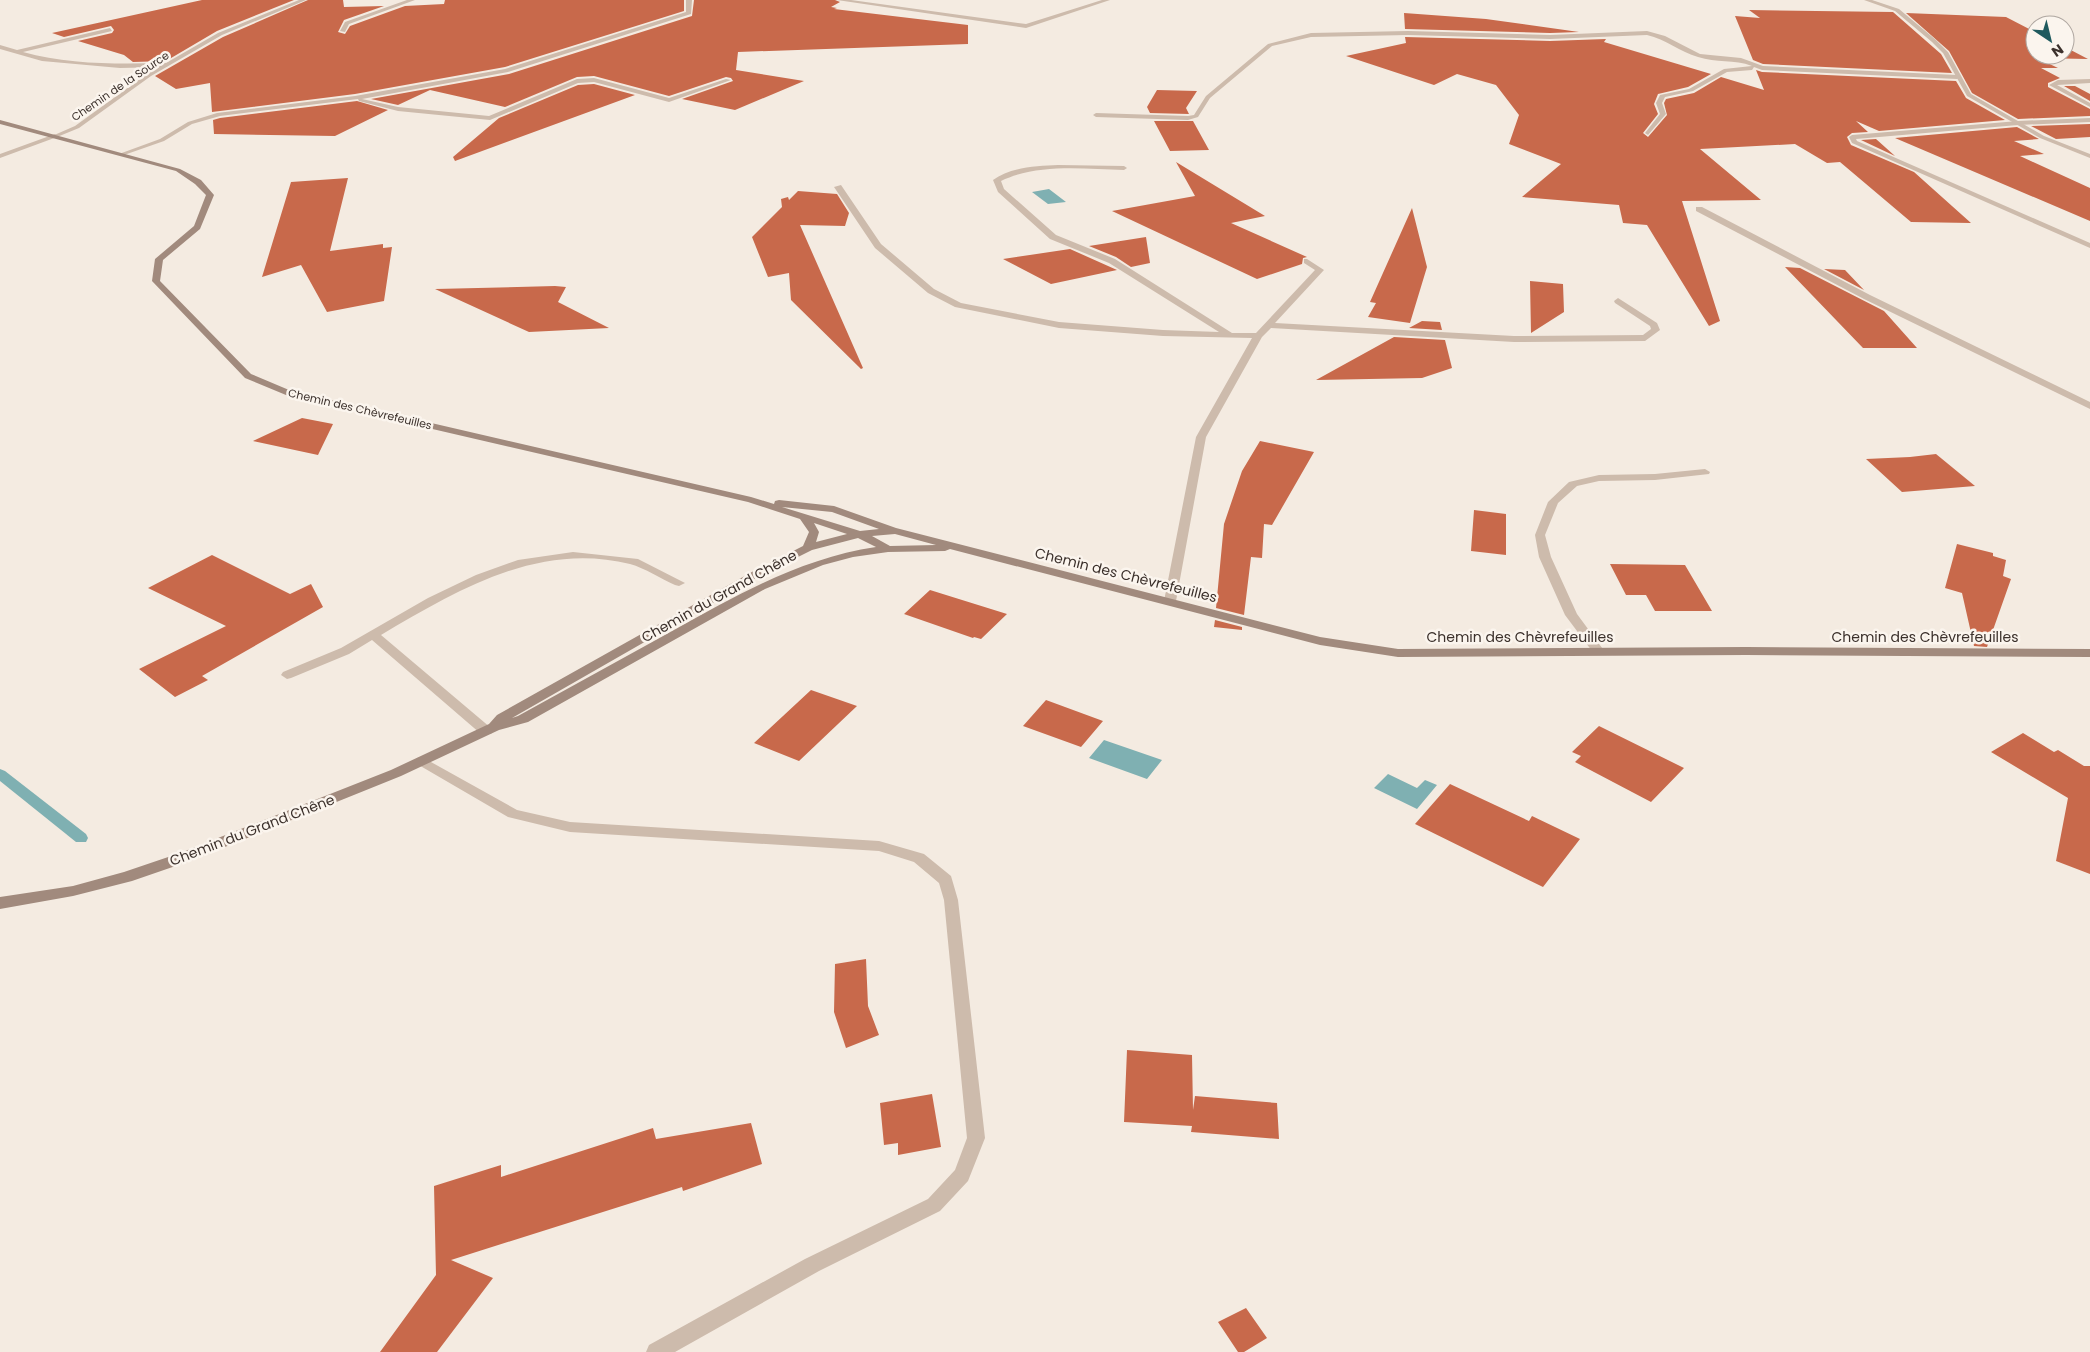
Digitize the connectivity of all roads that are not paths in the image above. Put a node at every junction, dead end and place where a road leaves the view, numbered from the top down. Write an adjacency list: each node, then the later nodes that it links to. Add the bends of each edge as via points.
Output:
1 (303, 0): 11 (street, Chemin de la Source, via 220,34)
2 (412, 0): 8 (street, via 346,24)
3 (689, 0): 16 (street, via 689,14 506,71)
4 (840, 0): 5 (street, via 1026,26)
5 (1107, 0)
6 (1867, 0): 13 (street, via 1905,16 1944,52)
7 (110, 30): 10 (street)
8 (343, 31)
9 (0, 47): 10 (street)
10 (16, 51): 11 (street, via 42,59 120,66)
11 (166, 66): 23 (street, Chemin de la Source, via 77,127)
12 (1762, 68): 13 (street); 18 (street, via 1741,60 1699,56 1663,37 1647,33 1550,38 1408,33 1311,35 1270,45 1208,97 1196,116); 22 (street, via 1726,70 1690,90 1667,93 1660,103 1663,114)
13 (1957, 77): 21 (street, via 1969,94)
14 (728, 80): 16 (street, via 669,100 594,80 577,81 490,118 398,109)
15 (2090, 81): 17 (street, via 2052,85)
16 (355, 98): 24 (street, via 219,114 190,123 162,140)
17 (2090, 105)
18 (1096, 116)
19 (2090, 120): 21 (street)
20 (0, 122): 23 (street, Chemin des Chèvrefeuilles)
21 (2018, 123): 26 (street, via 2057,144); 30 (street, via 1852,137 1854,142)
22 (1648, 133)
23 (55, 136): 24 (street, Chemin des Chèvrefeuilles); 25 (street, Chemin de la Source)
24 (122, 154): 38 (street, Chemin des Chèvrefeuilles, via 178,170 198,182 210,196 197,227 159,259 156,281 248,376 286,392)
25 (0, 156)
26 (2090, 156)
27 (1124, 168): 34 (street, via 1024,169 997,180 1001,190 1053,237 1112,261)
28 (838, 187): 34 (street, via 878,246 931,291 958,305 1059,325)
29 (1699, 209): 36 (street, via 1867,297)
30 (2090, 246)
31 (1307, 261): 33 (street, via 1320,270)
32 (1618, 301): 33 (street, via 1654,325 1656,330 1645,338 1514,339)
33 (1268, 325): 35 (street)
34 (1230, 335): 35 (street)
35 (1258, 336): 46 (street, via 1201,437)
36 (2090, 406)
37 (1706, 472): 48 (street, via 1599,478 1573,484 1553,502 1540,535 1545,557 1571,615)
38 (751, 500): 39 (street, Chemin des Chèvrefeuilles); 40 (street, Chemin des Chèvrefeuilles, via 834,510)
39 (804, 517): 41 (street, Chemin des Chèvrefeuilles); 42 (street, via 814,532)
40 (895, 531): 41 (street, Chemin du Grand Chêne); 43 (street, Chemin du Grand Chêne)
41 (859, 534): 42 (street, Chemin du Grand Chêne); 44 (street, Chemin des Chèvrefeuilles)
42 (808, 548): 51 (street, Chemin du Grand Chêne, via 754,575 502,718)
43 (963, 548): 44 (street, Chemin du Grand Chêne); 46 (street, Chemin des Chèvrefeuilles)
44 (888, 549): 51 (street, Chemin du Grand Chêne, via 819,563 762,586 523,719)
45 (679, 583): 47 (street, via 634,562 553,556 518,563 480,577 432,600)
46 (1170, 601): 48 (street, Chemin des Chèvrefeuilles, via 1320,640 1398,653)
47 (373, 636): 50 (street); 51 (street)
48 (1600, 652): 49 (street, Chemin des Chèvrefeuilles)
49 (2090, 652)
50 (287, 675)
51 (490, 729): 52 (street, Chemin du Grand Chêne)
52 (422, 761): 53 (street, Chemin du Grand Chêne, via 185,857 73,891); 54 (street, via 513,814 570,827 879,846 919,858 946,880 951,900 976,1138 962,1175 934,1205 812,1265)
53 (0, 903)
54 (656, 1352)

